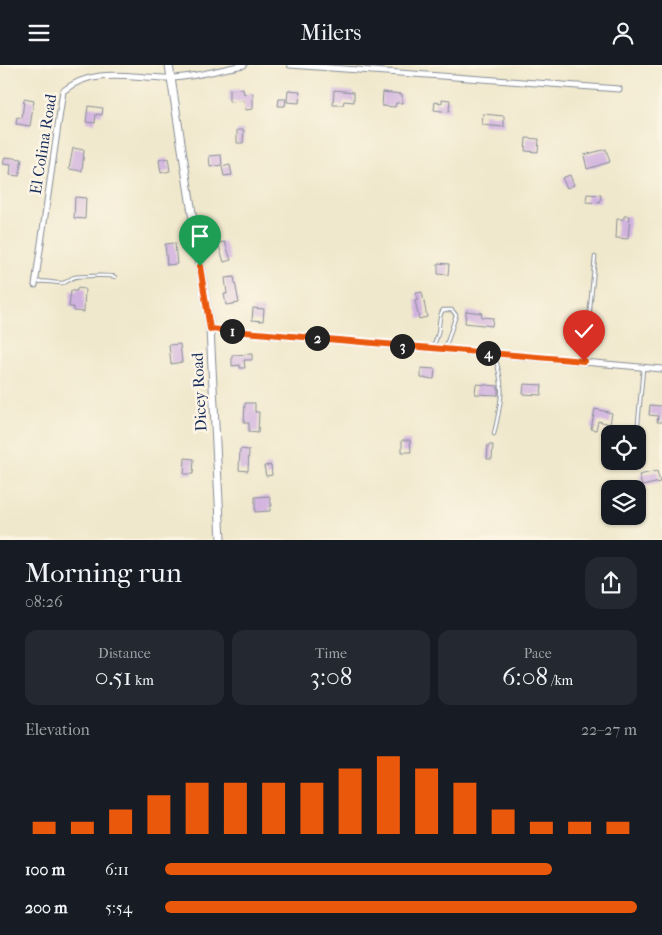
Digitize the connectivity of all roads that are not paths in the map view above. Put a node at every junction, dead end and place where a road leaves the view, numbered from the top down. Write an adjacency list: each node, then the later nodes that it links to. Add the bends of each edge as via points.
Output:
1 (169, 65): 4 (street, Dicey Road)
2 (244, 65): 4 (street, El Colina Road)
3 (290, 65): 5 (street)
4 (172, 78): 8 (street, El Colina Road, via 101,74 75,80 62,91); 9 (street, Dicey Road)
5 (619, 89)
6 (595, 257): 13 (lane)
7 (115, 277): 8 (lane, via 76,276 62,283)
8 (35, 283)
9 (210, 329): 10 (street); 18 (street, Dicey Road)
10 (431, 349): 11 (street); 11 (lane, via 440,332 440,313 452,310 456,315 455,323)
11 (444, 349): 12 (street)
12 (493, 354): 13 (street); 17 (lane, via 501,374 502,397)
13 (584, 361): 14 (street)
14 (643, 367): 15 (street); 16 (lane)
15 (662, 369)
16 (638, 425)
17 (494, 434)
18 (221, 540)

